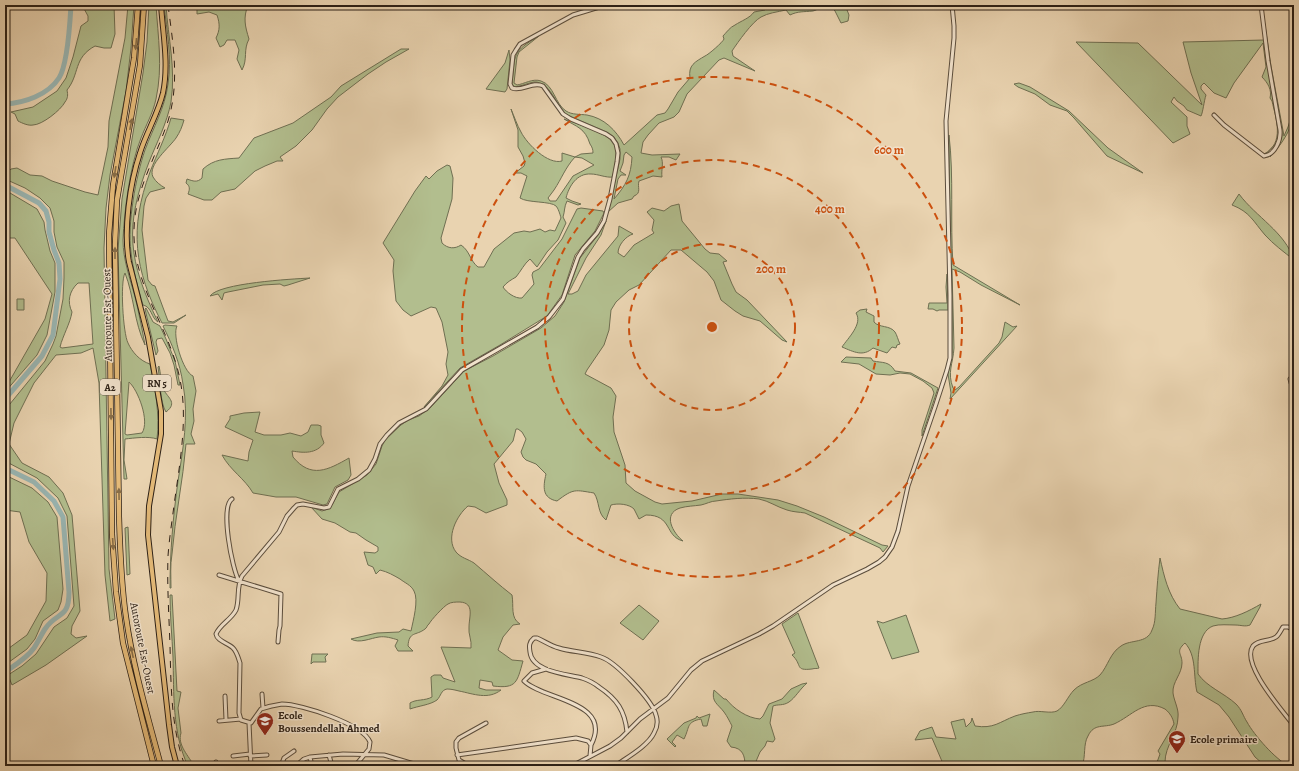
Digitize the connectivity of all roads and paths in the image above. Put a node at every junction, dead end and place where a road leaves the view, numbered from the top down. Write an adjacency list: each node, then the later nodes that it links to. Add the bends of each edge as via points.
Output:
1 (138, 5): 39 (highway, Autoroute Est-Ouest / A2, one-way to 39, via 134,58 116,162 109,221 112,534 120,625)
2 (144, 5): 40 (highway, Autoroute Est-Ouest / A2, one-way to 2, via 129,636 119,531 115,244 118,200 140,65)
3 (160, 5): 41 (main road, RN 5, via 166,55 165,82 138,160 129,207 127,246 154,365 161,411 161,439 149,506 148,529 169,725)
4 (606, 5): 12 (street, via 574,15 528,40 517,48 513,58 510,84 512,88 533,84 543,86 563,114 606,134 617,147 617,162 604,221 578,257 558,306 542,324 462,370 426,409 399,423 380,444 369,470 338,489 329,507 297,505 287,516 279,532)
5 (952, 5): 19 (street, via 954,41 946,121 950,353 947,370 908,486 895,541 885,557 872,566 832,586 759,634 702,661 691,670 668,698)
6 (1261, 5): 7 (street, via 1281,136 1279,142 1264,156)
7 (1214, 115)
8 (1294, 375): 9 (street, via 1290,379)
9 (1294, 384)
10 (232, 499): 12 (street, via 229,503 227,526)
11 (219, 575): 12 (street)
12 (239, 581): 14 (street, via 281,594); 20 (street, via 236,610 221,625 216,636 233,648 238,656)
13 (1294, 630): 25 (street, via 1283,627 1277,637 1256,643 1250,654 1262,684)
14 (278, 642)
15 (546, 669): 19 (street, via 530,655 530,642 534,638 559,648 608,660 636,686); 26 (street, via 583,679 600,687 622,710); 27 (street, via 532,673 524,681 584,710 596,727)
16 (262, 694): 18 (street)
17 (225, 696): 21 (street)
18 (263, 708): 23 (street); 32 (street, via 284,704 338,719 360,730 369,738 370,747)
19 (653, 709): 26 (street); 51 (street, via 657,721 654,734)
20 (240, 719): 21 (street); 23 (street)
21 (226, 720): 22 (street)
22 (219, 721)
23 (249, 723): 29 (street)
24 (486, 723): 33 (street, via 456,740)
25 (1294, 726)
26 (627, 732): 35 (street, via 616,742)
27 (591, 745): 33 (street, via 588,741 565,739); 35 (street)
28 (294, 751): 44 (street, via 286,756)
29 (250, 755): 30 (street); 34 (street); 43 (street)
30 (267, 755)
31 (329, 755): 32 (street); 36 (street); 47 (street)
32 (364, 755): 48 (street); 49 (street, via 384,755)
33 (457, 755): 50 (street, via 460,762)
34 (233, 756)
35 (590, 756): 38 (street)
36 (310, 757): 45 (street); 46 (street)
37 (216, 762): 42 (street)
38 (575, 765)
39 (154, 766)
40 (161, 766)
41 (177, 766)
42 (217, 766)
43 (250, 766)
44 (281, 766)
45 (296, 766)
46 (312, 766)
47 (332, 766)
48 (356, 766)
49 (417, 766)
50 (469, 766)
51 (615, 766)

